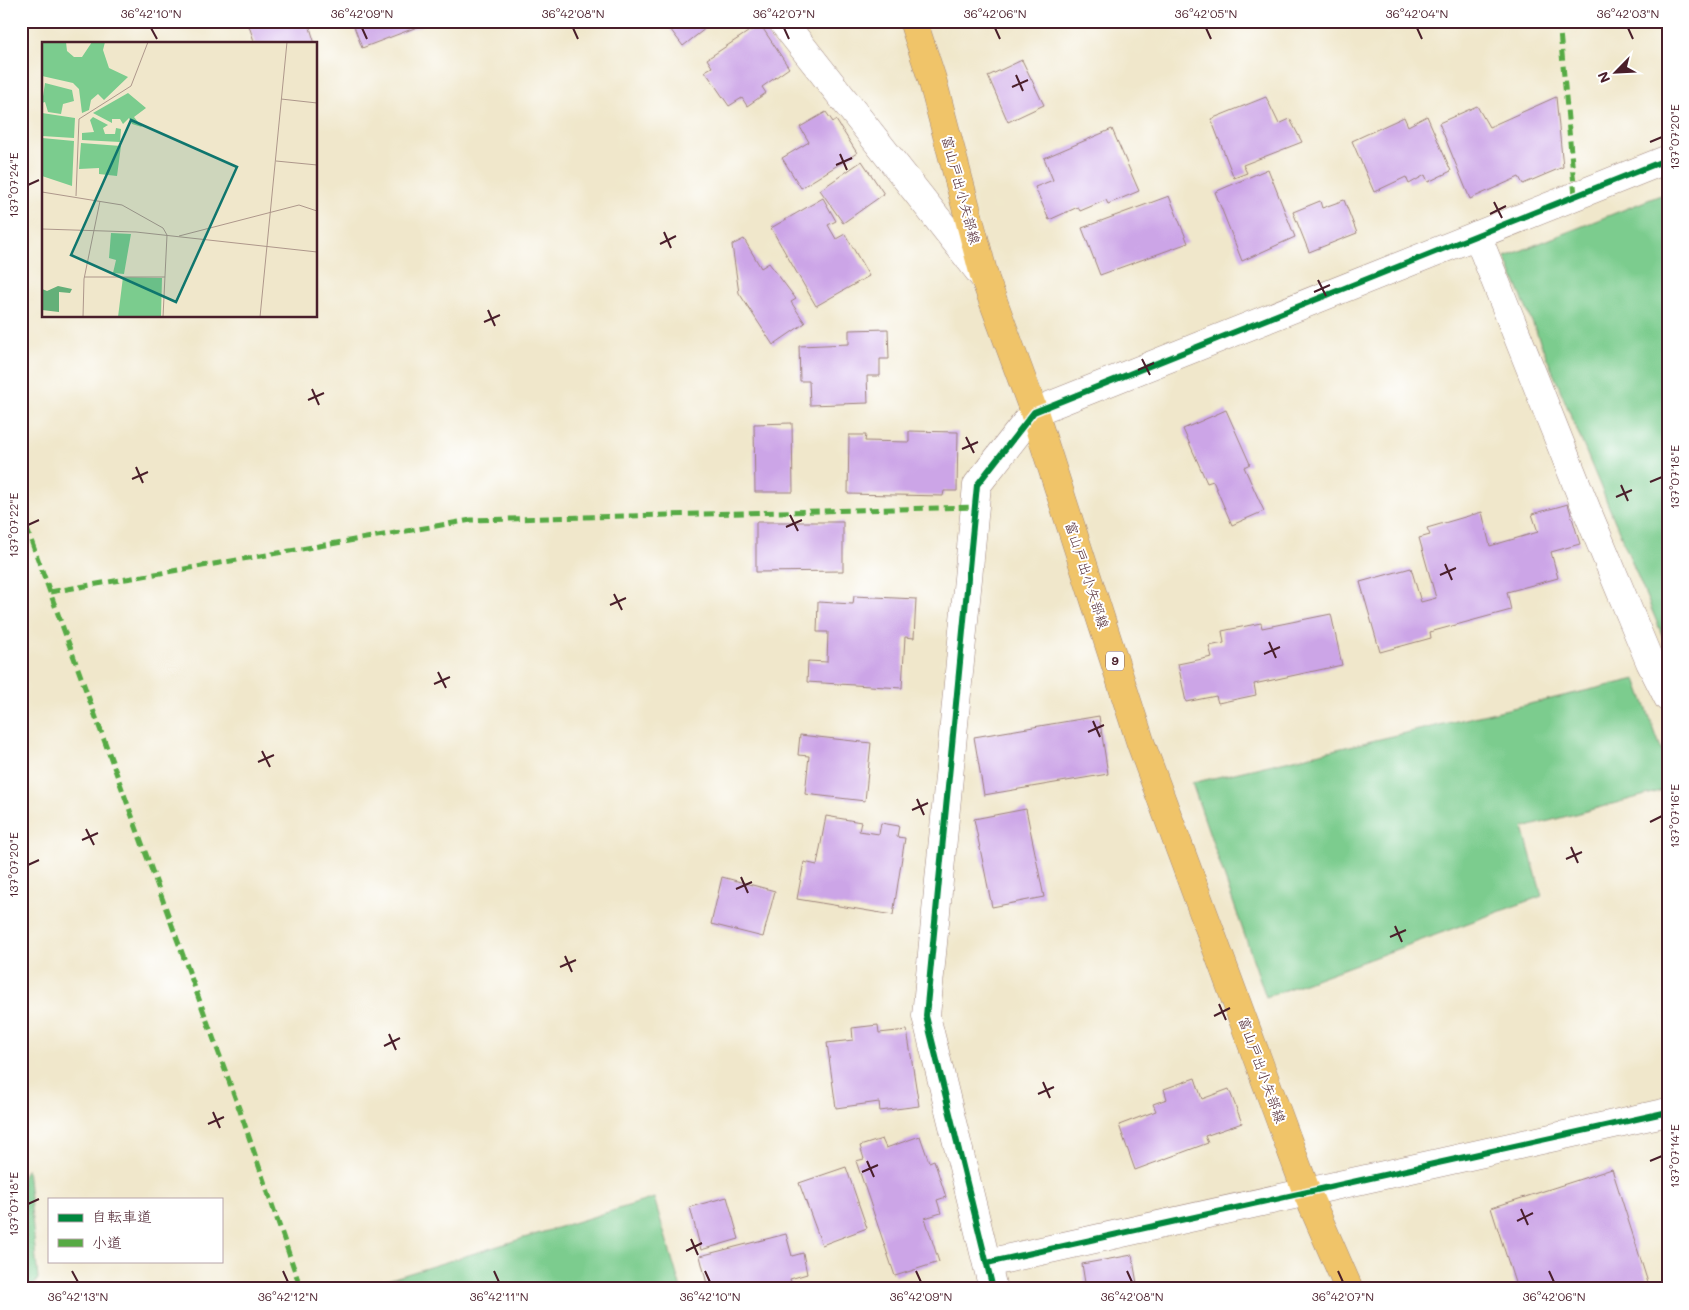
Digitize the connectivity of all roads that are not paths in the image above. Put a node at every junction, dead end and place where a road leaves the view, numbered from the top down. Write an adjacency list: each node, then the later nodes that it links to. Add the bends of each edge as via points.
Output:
1 (782, 21): 5 (street)
2 (913, 21): 5 (main road, 富山戸出小矢部線 / 9, via 932,79)
3 (1668, 159): 4 (street)
4 (1478, 235): 6 (street); 7 (street, via 1594,527)
5 (985, 279): 6 (main road, 富山戸出小矢部線 / 9)
6 (1034, 412): 9 (main road, 富山戸出小矢部線 / 9, via 1141,744); 10 (street, via 977,485 926,1016)
7 (1668, 698)
8 (1668, 1112): 9 (street)
9 (1307, 1193): 10 (street); 12 (main road, 富山戸出小矢部線 / 9)
10 (987, 1262): 11 (street)
11 (993, 1289)
12 (1349, 1289)

